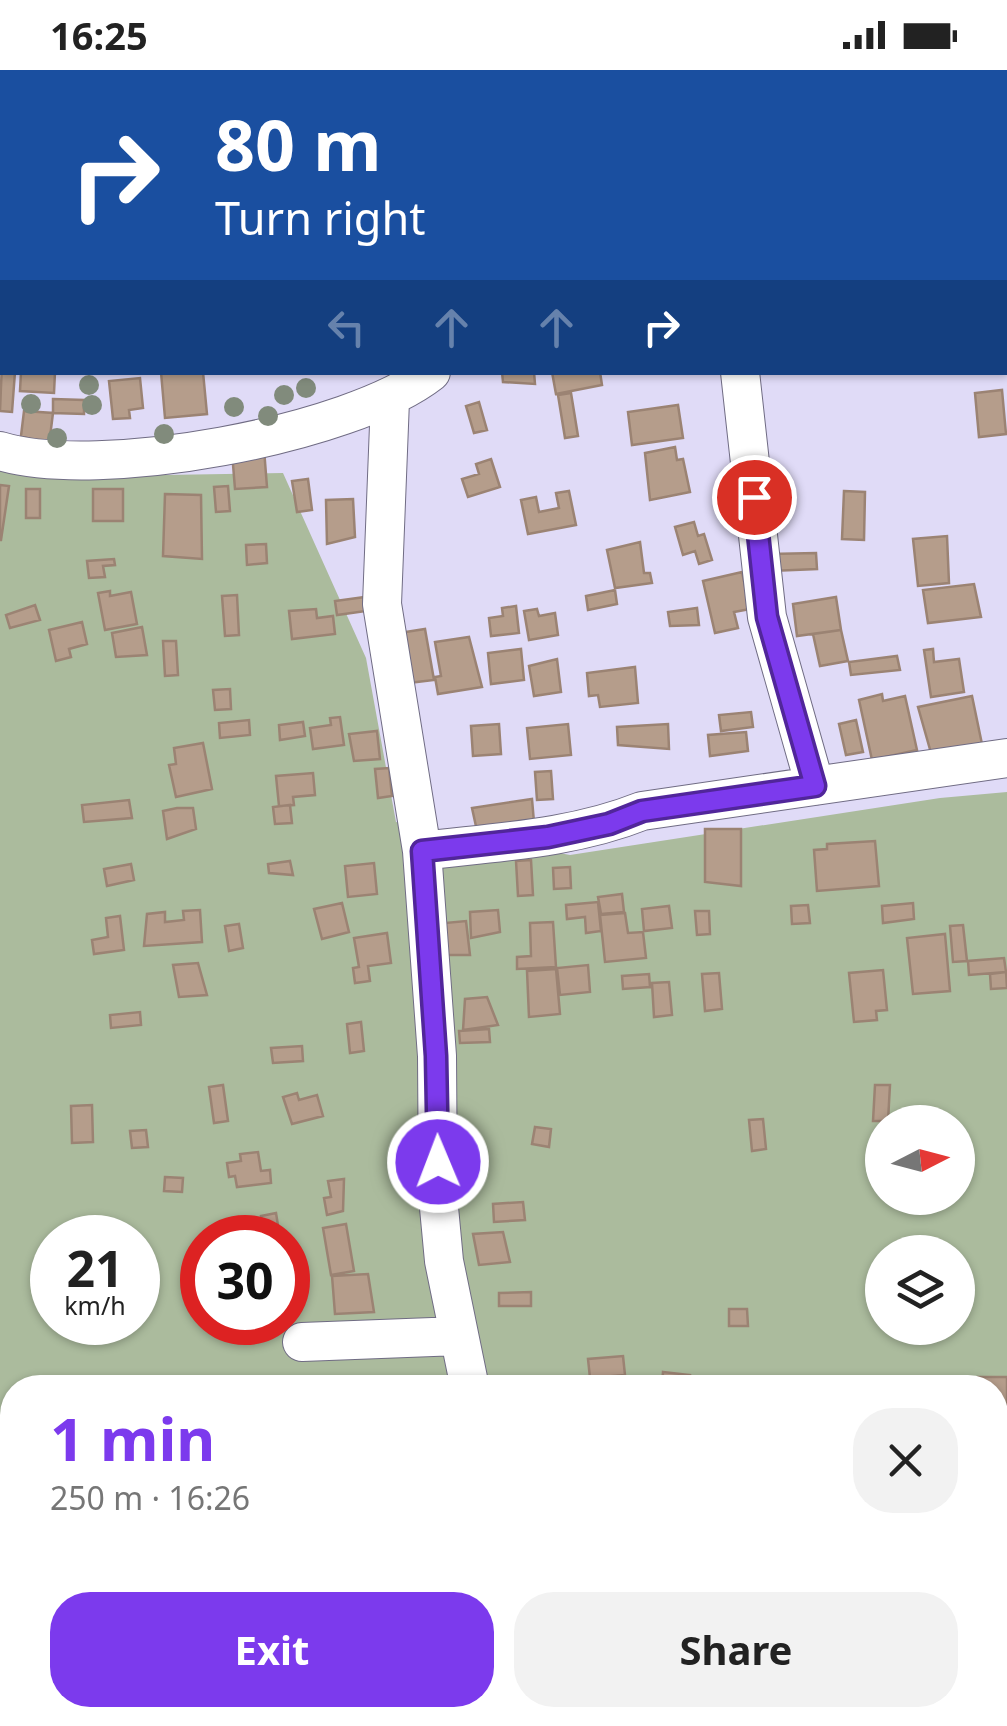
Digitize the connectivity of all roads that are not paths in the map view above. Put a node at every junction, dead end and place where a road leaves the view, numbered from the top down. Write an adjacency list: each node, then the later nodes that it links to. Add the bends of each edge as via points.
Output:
1 (740, 375): 5 (street, via 767,617)
2 (412, 383): 3 (street, via 294,429 100,463); 6 (street, via 382,604)
3 (0, 451)
4 (1007, 758): 5 (street)
5 (815, 786): 6 (street, via 642,811 548,837)
6 (422, 851): 7 (street, via 438,1197)
7 (459, 1336): 8 (street); 9 (street)
8 (310, 1342)
9 (467, 1375)

